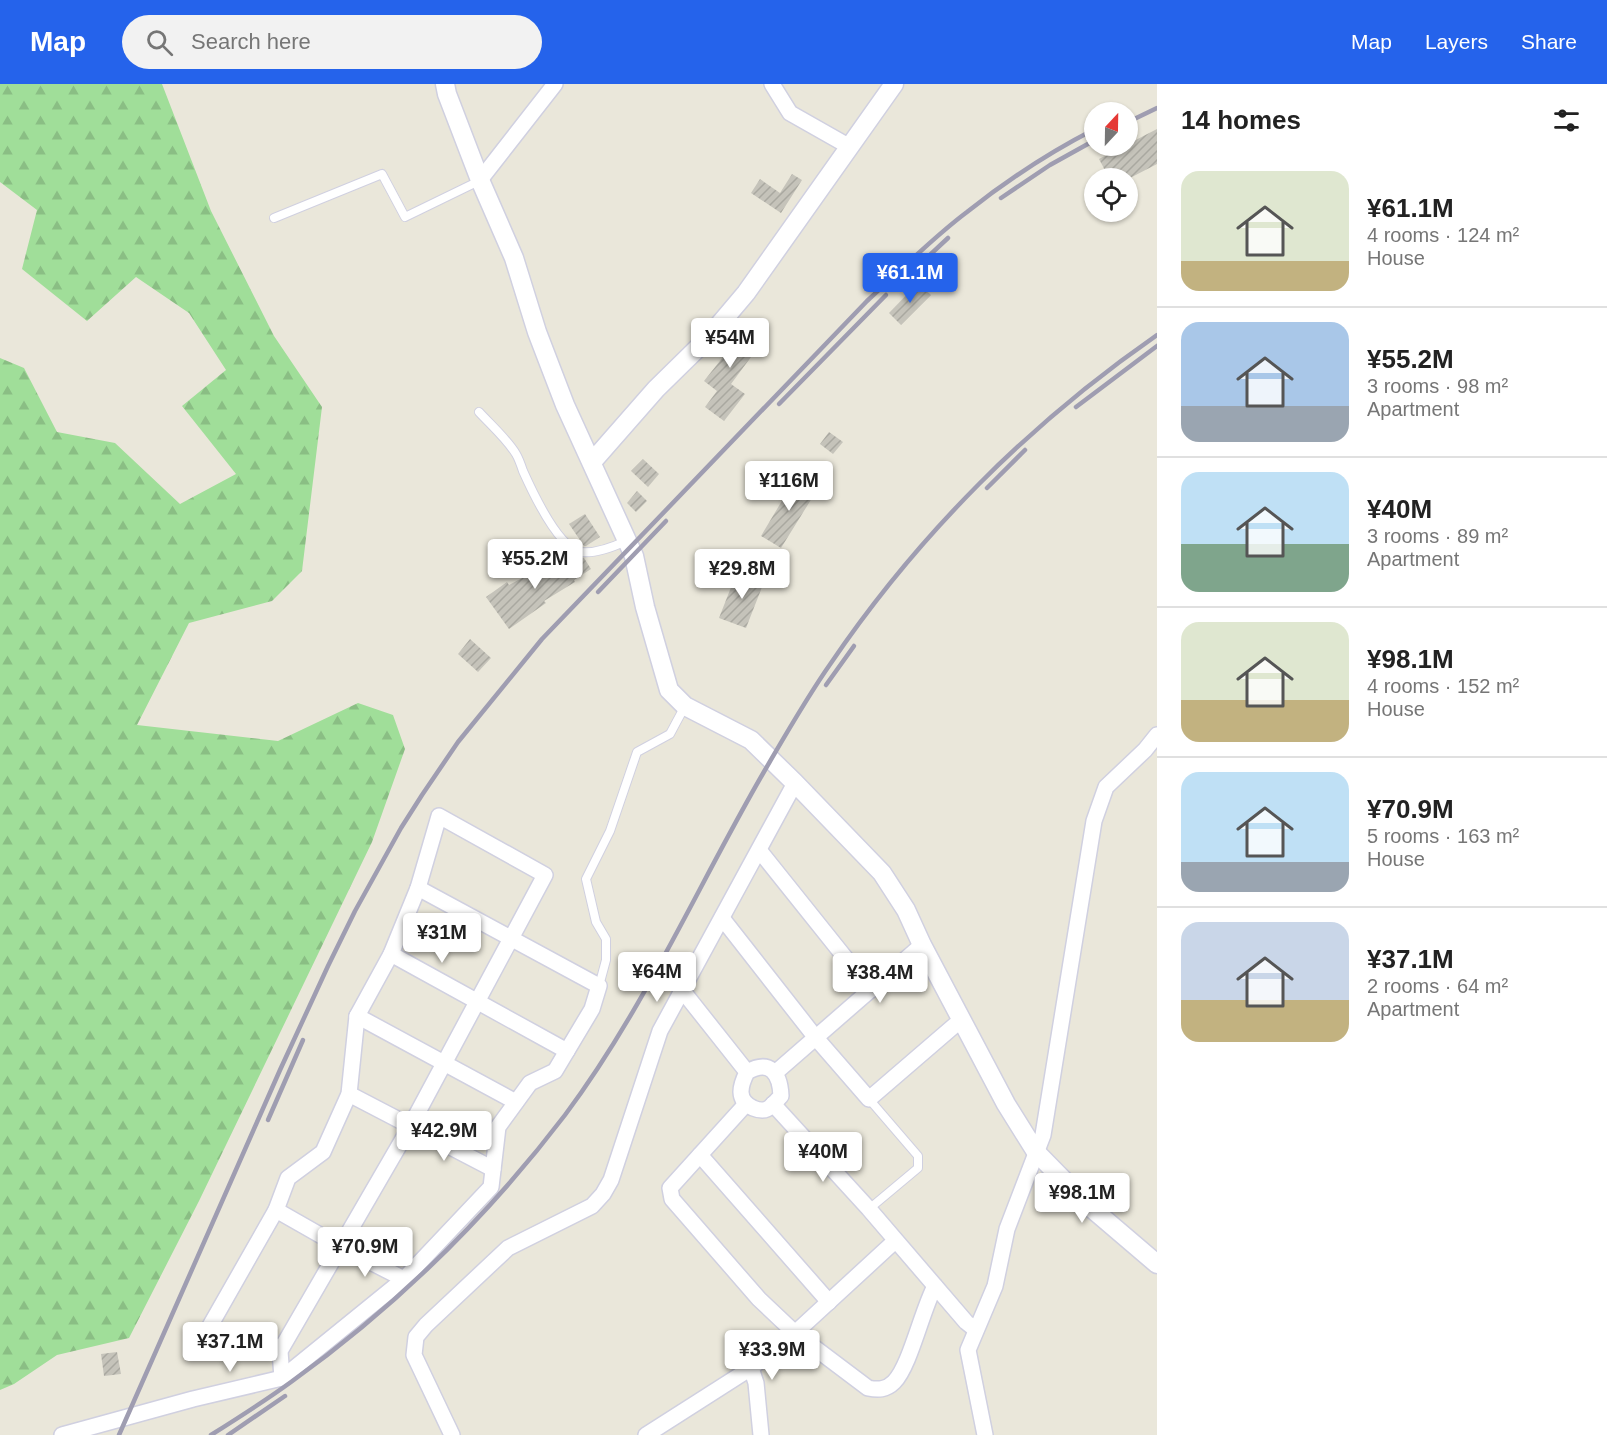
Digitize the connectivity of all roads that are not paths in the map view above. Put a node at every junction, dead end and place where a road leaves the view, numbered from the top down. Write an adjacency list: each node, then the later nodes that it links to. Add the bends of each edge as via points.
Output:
1 (445, 84): 6 (street)
2 (555, 84): 6 (street)
3 (772, 84): 5 (street, via 790,113)
4 (894, 84): 5 (street)
5 (850, 147): 9 (street, via 746,293)
6 (480, 180): 7 (lane, via 405,217 382,174); 9 (street, via 514,258 565,405)
7 (274, 218)
8 (479, 412): 10 (lane, via 516,454 547,516 568,546 588,552)
9 (592, 462): 10 (street)
10 (627, 540): 11 (street, via 669,690)
11 (685, 706): 13 (street, via 751,740); 20 (lane, via 670,734 637,752 610,831 586,879 596,922 606,939 606,960)
12 (1157, 735): 37 (street, via 1106,787 1094,821 1043,1135)
13 (795, 783): 14 (street); 18 (street, via 882,873 906,910)
14 (759, 850): 16 (street); 22 (street)
15 (418, 888): 17 (street); 17 (street, via 439,816 545,875); 19 (street)
16 (722, 918): 21 (street); 26 (street)
17 (510, 938): 20 (street); 23 (street)
18 (922, 945): 22 (street); 25 (street)
19 (391, 954): 23 (street); 24 (street)
20 (599, 986): 27 (street, via 592,1009)
21 (682, 990): 29 (street); 55 (street, via 660,1030 603,1194 592,1206 508,1248 416,1337 414,1355)
22 (871, 990): 26 (street)
23 (477, 1002): 27 (street); 28 (street)
24 (357, 1016): 28 (street); 31 (street)
25 (962, 1021): 32 (street); 37 (street)
26 (816, 1038): 30 (street); 32 (street)
27 (567, 1051): 33 (street, via 555,1071 530,1083)
28 (444, 1063): 33 (street); 36 (street)
29 (747, 1072): 30 (street, via 756,1066); 34 (street, via 740,1085)
30 (776, 1073): 35 (street, via 781,1096)
31 (349, 1094): 36 (street); 41 (street, via 323,1152 288,1178)
32 (869, 1099): 40 (lane, via 918,1155 918,1168)
33 (516, 1102): 39 (street, via 498,1127)
34 (746, 1104): 35 (street, via 758,1110); 38 (street)
35 (773, 1104): 40 (street)
36 (411, 1125): 39 (street); 43 (street)
37 (1036, 1152): 44 (street, via 1089,1206); 48 (street, via 1007,1229 995,1286)
38 (700, 1155): 47 (street); 49 (street, via 670,1188 672,1199 759,1299)
39 (493, 1169): 45 (street, via 491,1187)
40 (870, 1209): 42 (street)
41 (276, 1210): 43 (street); 50 (street, via 206,1333 256,1330)
42 (895, 1241): 46 (street); 47 (street)
43 (341, 1247): 45 (street); 50 (street)
44 (1157, 1264)
45 (404, 1279): 52 (street)
46 (935, 1286): 48 (street); 49 (street, via 902,1370 894,1383 881,1390 868,1388)
47 (829, 1302): 49 (street)
48 (976, 1330): 58 (street, via 968,1350)
49 (795, 1333): 51 (street)
50 (280, 1351): 52 (street)
51 (751, 1368): 53 (street); 57 (street)
52 (282, 1378): 54 (street)
53 (664, 1431): 56 (street)
54 (62, 1435)
55 (452, 1435)
56 (646, 1435)
57 (761, 1435)
58 (985, 1435)

